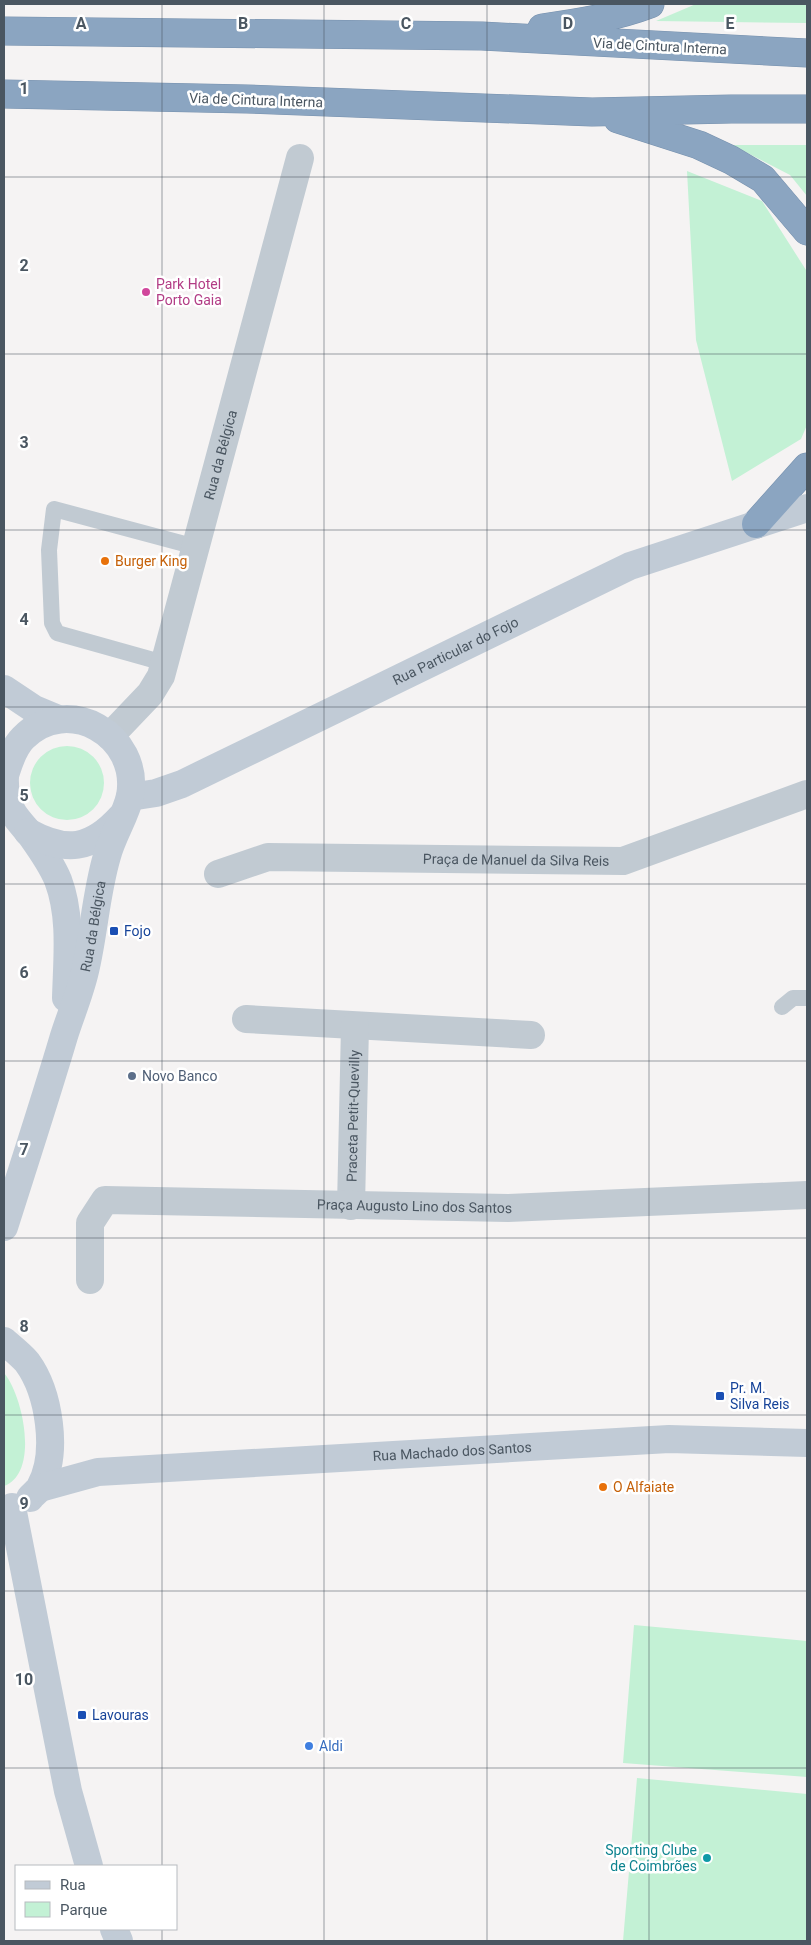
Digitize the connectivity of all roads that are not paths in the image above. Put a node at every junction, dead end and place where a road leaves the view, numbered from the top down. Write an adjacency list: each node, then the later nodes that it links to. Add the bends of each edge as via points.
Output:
1 (650, 4): 3 (highway, via 573,24)
2 (4, 32): 3 (highway, Via de Cintura Interna)
3 (482, 36): 4 (highway, Via de Cintura Interna)
4 (807, 53)
5 (4, 94): 7 (highway, Via de Cintura Interna)
6 (807, 109): 7 (highway, Via de Cintura Interna)
7 (592, 112): 9 (highway, via 699,145 731,160 763,179)
8 (300, 158): 13 (street, Rua da Bélgica)
9 (807, 231)
10 (807, 467): 12 (highway)
11 (796, 511): 12 (main road, Rua Particular do Fojo)
12 (756, 524): 21 (main road, Rua Particular do Fojo, via 630,566 182,784)
13 (196, 547): 14 (street, Rua da Bélgica); 14 (lane, via 54,509 49,550 52,623 57,632)
14 (164, 663): 17 (street, Rua da Bélgica, via 161,676 150,694)
15 (4, 689): 16 (main road, Rua da Bélgica, via 34,709)
16 (58, 719): 17 (main road, Rua da Bélgica, via 79,720 98,726); 19 (main road, Rua da Bélgica, via 38,726 22,738 11,756)
17 (110, 736): 21 (main road, Rua da Bélgica, via 126,756 131,776)
18 (4, 747): 19 (main road, Rua da Bélgica)
19 (5, 790): 22 (main road, Rua da Bélgica, via 14,816)
20 (807, 794): 23 (street, Praça de Manuel da Silva Reis, via 623,861 268,857)
21 (126, 806): 22 (main road, Rua da Bélgica, via 108,832 89,843 68,846 47,843); 29 (main road, Rua da Bélgica, via 106,856 85,972)
22 (28, 832): 29 (main road, Rua da Bélgica, via 58,880 65,909 68,938)
23 (218, 874)
24 (807, 998): 25 (lane, via 793,998)
25 (782, 1007)
26 (246, 1019): 27 (street)
27 (355, 1026): 28 (street); 31 (street, Praceta Petit-Quevilly)
28 (531, 1035)
29 (64, 1036): 32 (main road, Rua da Bélgica)
30 (807, 1195): 31 (street, Praça Augusto Lino dos Santos, via 508,1208)
31 (351, 1206): 33 (street, Praça Augusto Lino dos Santos, via 105,1200 90,1222)
32 (4, 1228)
33 (90, 1280)
34 (4, 1339): 36 (main road, via 27,1362 43,1394 50,1425)
35 (807, 1443): 37 (main road, Rua Machado dos Santos, via 669,1439)
36 (50, 1459): 37 (main road, Rua Machado dos Santos); 38 (main road)
37 (98, 1472): 38 (main road, Rua Machado dos Santos)
38 (40, 1488): 39 (main road, via 23,1504)
39 (8, 1508): 40 (main road, via 68,1791)
40 (89, 1865)

